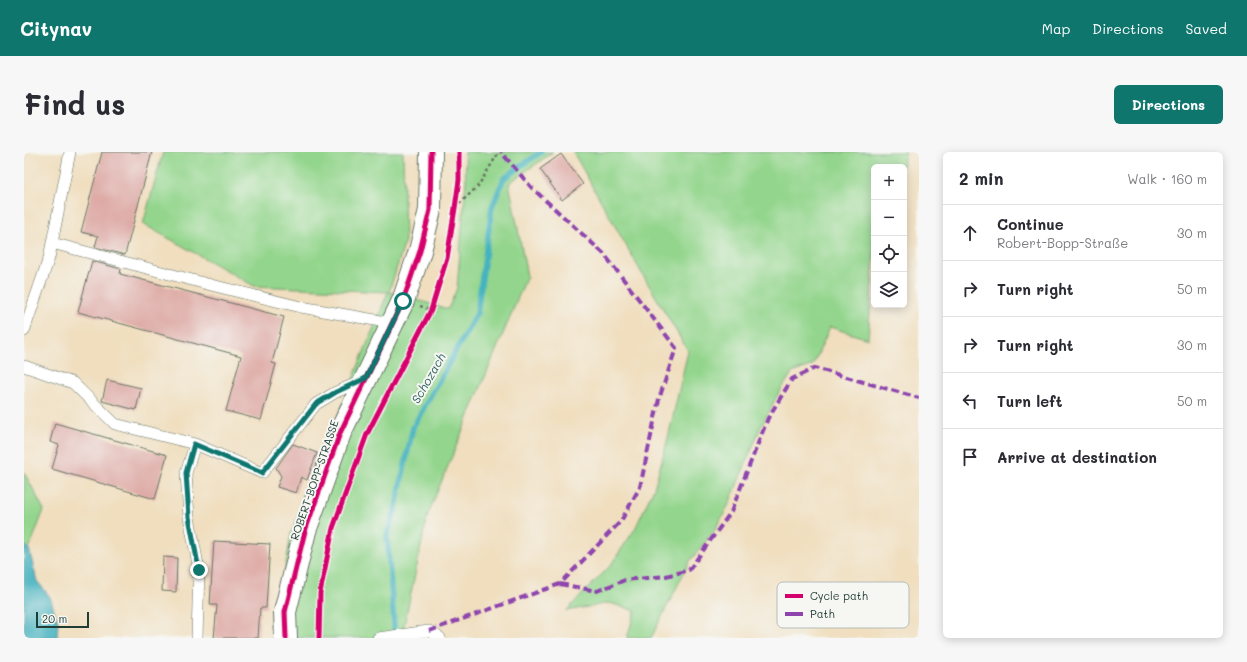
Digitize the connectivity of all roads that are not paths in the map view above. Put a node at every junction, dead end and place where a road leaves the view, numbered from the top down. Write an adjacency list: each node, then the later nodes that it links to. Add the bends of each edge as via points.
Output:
1 (70, 152): 3 (lane)
2 (431, 152): 4 (street, ROBERT-BOPP-STRASSE, via 430,210 420,251 403,301)
3 (52, 243): 4 (lane, via 301,307); 5 (lane)
4 (392, 323): 7 (street, ROBERT-BOPP-STRASSE)
5 (24, 331)
6 (24, 366): 8 (lane, via 74,383 115,424)
7 (366, 378): 8 (lane, via 316,404 262,473); 10 (street, ROBERT-BOPP-STRASSE, via 340,433 305,531 285,612)
8 (194, 444): 9 (lane, via 186,473 189,517 199,570)
9 (197, 638)
10 (286, 638)
11 (378, 638): 12 (lane, via 429,631)
12 (440, 638)

